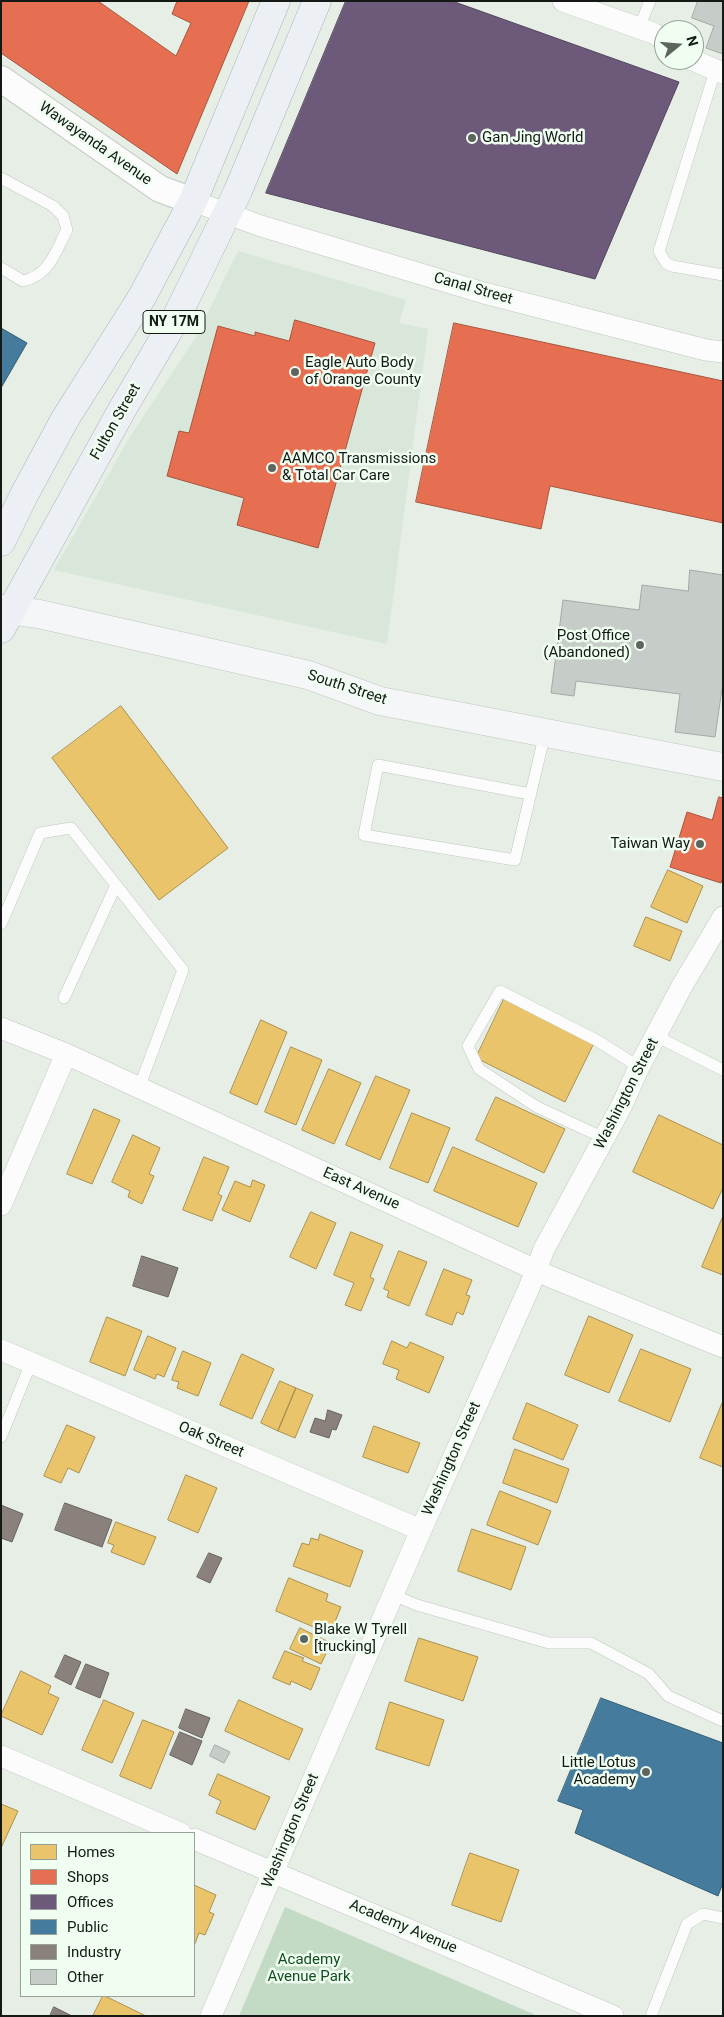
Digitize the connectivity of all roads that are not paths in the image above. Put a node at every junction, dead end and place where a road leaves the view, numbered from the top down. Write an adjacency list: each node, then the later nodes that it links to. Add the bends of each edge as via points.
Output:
1 (276, 1): 11 (main road, NY 17M)
2 (317, 1): 12 (main road, Fulton Street / NY 17M)
3 (650, 1): 5 (lane)
4 (572, 3): 5 (street)
5 (639, 28): 6 (street)
6 (654, 33)
7 (704, 65): 8 (street)
8 (719, 72): 14 (lane, via 659,251 672,266)
9 (1, 79): 11 (street, Wawayanda Avenue, via 160,189)
10 (1, 178): 13 (lane, via 53,206 63,216 67,230 45,271 35,278 23,281)
11 (193, 201): 12 (street); 16 (main road, NY 17M, via 142,297 65,419)
12 (227, 213): 15 (street, Canal Street, via 484,293); 17 (main road, Fulton Street / NY 17M, via 176,318)
13 (1, 268)
14 (723, 276)
15 (723, 352)
16 (1, 542)
17 (4, 616): 18 (main road, South Street, via 39,614 308,675 380,702)
18 (545, 732): 19 (main road, South Street); 20 (lane)
19 (723, 766)
20 (530, 794): 20 (lane, via 515,860 364,835 378,765)
21 (116, 885): 23 (lane, via 71,828 40,833); 24 (lane); 30 (lane, via 183,970)
22 (723, 917): 26 (street, Washington Street)
23 (1, 924)
24 (64, 998)
25 (1, 1028): 27 (street, East Avenue)
26 (656, 1036): 28 (street, Washington Street); 29 (lane)
27 (66, 1054): 30 (street, East Avenue); 32 (street)
28 (639, 1067): 31 (street, Washington Street); 31 (lane, via 598,1041 500,992 468,1046 479,1069 537,1107)
29 (723, 1070)
30 (139, 1088): 33 (street, East Avenue)
31 (604, 1138): 33 (street, Washington Street)
32 (1, 1205)
33 (536, 1269): 34 (street, East Avenue); 38 (street, Washington Street)
34 (723, 1347)
35 (1, 1350): 36 (street, Oak Street)
36 (31, 1363): 37 (lane); 38 (street, Oak Street)
37 (1, 1437)
38 (421, 1530): 39 (street, Washington Street)
39 (393, 1595): 40 (lane, via 549,1643 590,1643 649,1674 668,1696); 44 (street, Washington Street)
40 (723, 1721)
41 (1, 1756): 42 (street)
42 (178, 1832)
43 (195, 1839): 44 (street, Academy Avenue)
44 (273, 1872): 46 (street, Washington Street); 47 (street, Academy Avenue)
45 (723, 1918): 48 (lane, via 704,1914 687,1924)
46 (211, 2016)
47 (613, 2016)
48 (650, 2016)

